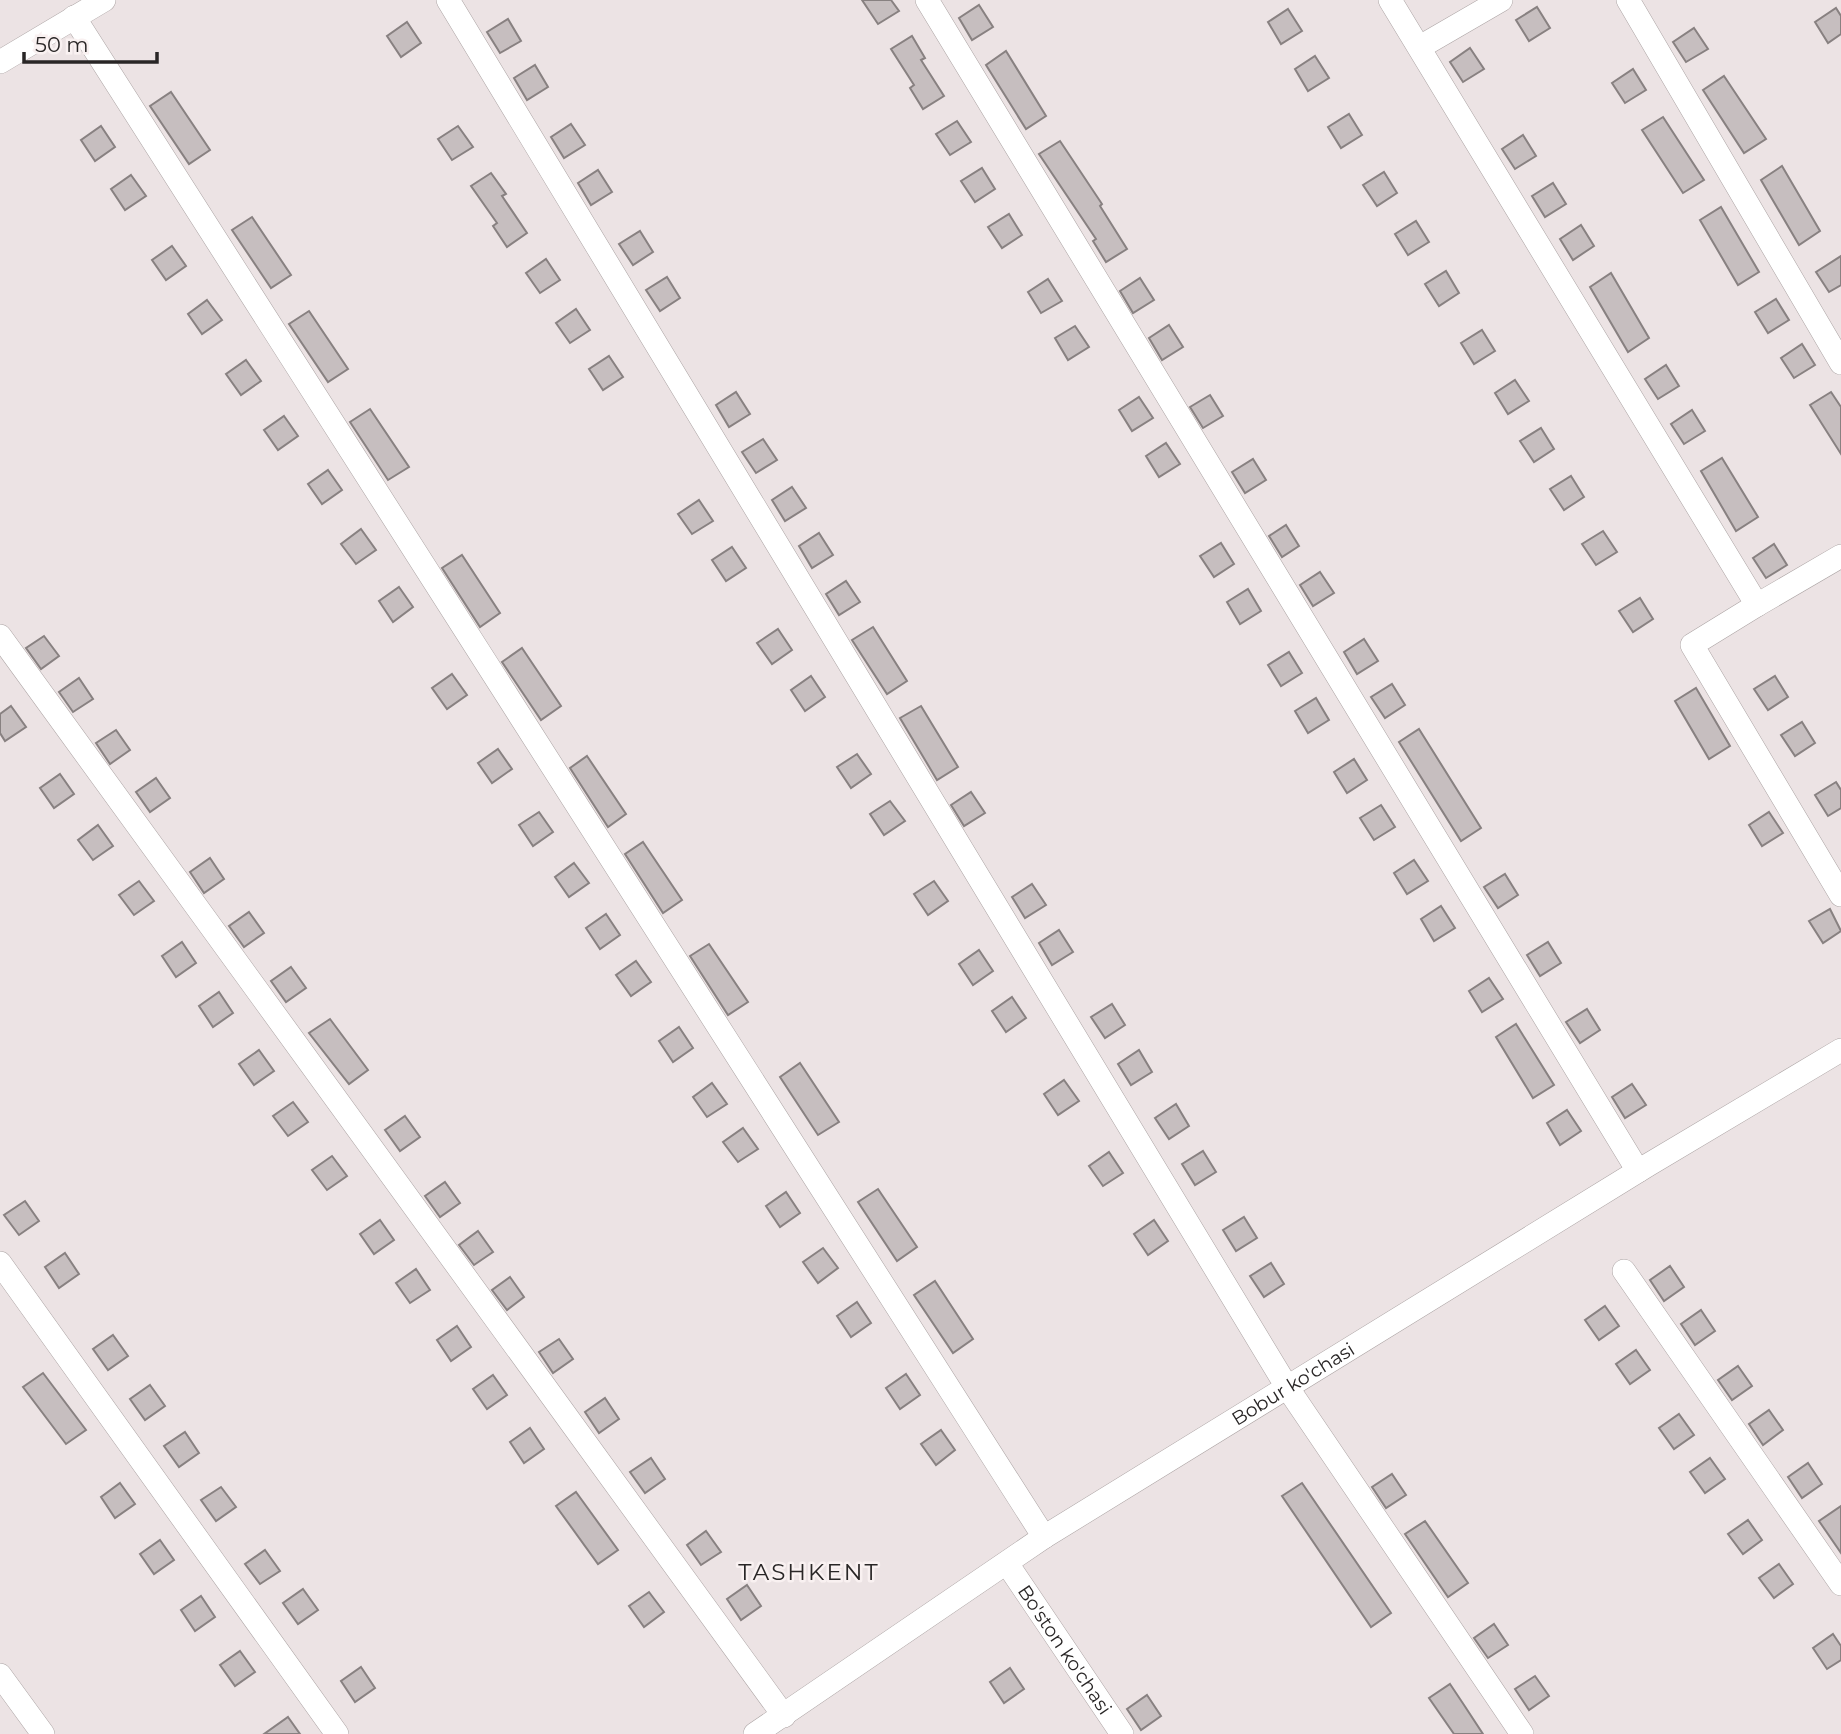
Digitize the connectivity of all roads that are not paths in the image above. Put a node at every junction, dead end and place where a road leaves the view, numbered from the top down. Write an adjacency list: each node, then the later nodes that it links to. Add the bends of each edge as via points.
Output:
1 (104, 0): 7 (street)
2 (448, 0): 19 (street)
3 (927, 0): 16 (street)
4 (1390, 0): 8 (street)
5 (1501, 0): 8 (street)
6 (1629, 0): 10 (street)
7 (74, 17): 9 (street); 20 (street)
8 (1420, 47): 12 (street)
9 (0, 62)
10 (1841, 363)
11 (1841, 556): 12 (street)
12 (1757, 605): 14 (street, via 1692,645)
13 (0, 635): 24 (street)
14 (1841, 895)
15 (1841, 1051): 16 (street, Bobur ko'chasi)
16 (1638, 1171): 19 (street, Bobur ko'chasi)
17 (0, 1263): 26 (street)
18 (1624, 1271): 22 (street)
19 (1287, 1387): 20 (street, Bobur ko'chasi); 29 (street)
20 (1044, 1537): 21 (street, Bobur ko'chasi)
21 (1008, 1565): 24 (street, Bobur ko'chasi); 28 (street, Bo'ston ko'chasi)
22 (1841, 1584)
23 (0, 1675): 25 (street)
24 (783, 1716): 27 (street, Bobur ko'chasi)
25 (43, 1734)
26 (337, 1734)
27 (755, 1734)
28 (1122, 1734)
29 (1522, 1734)

